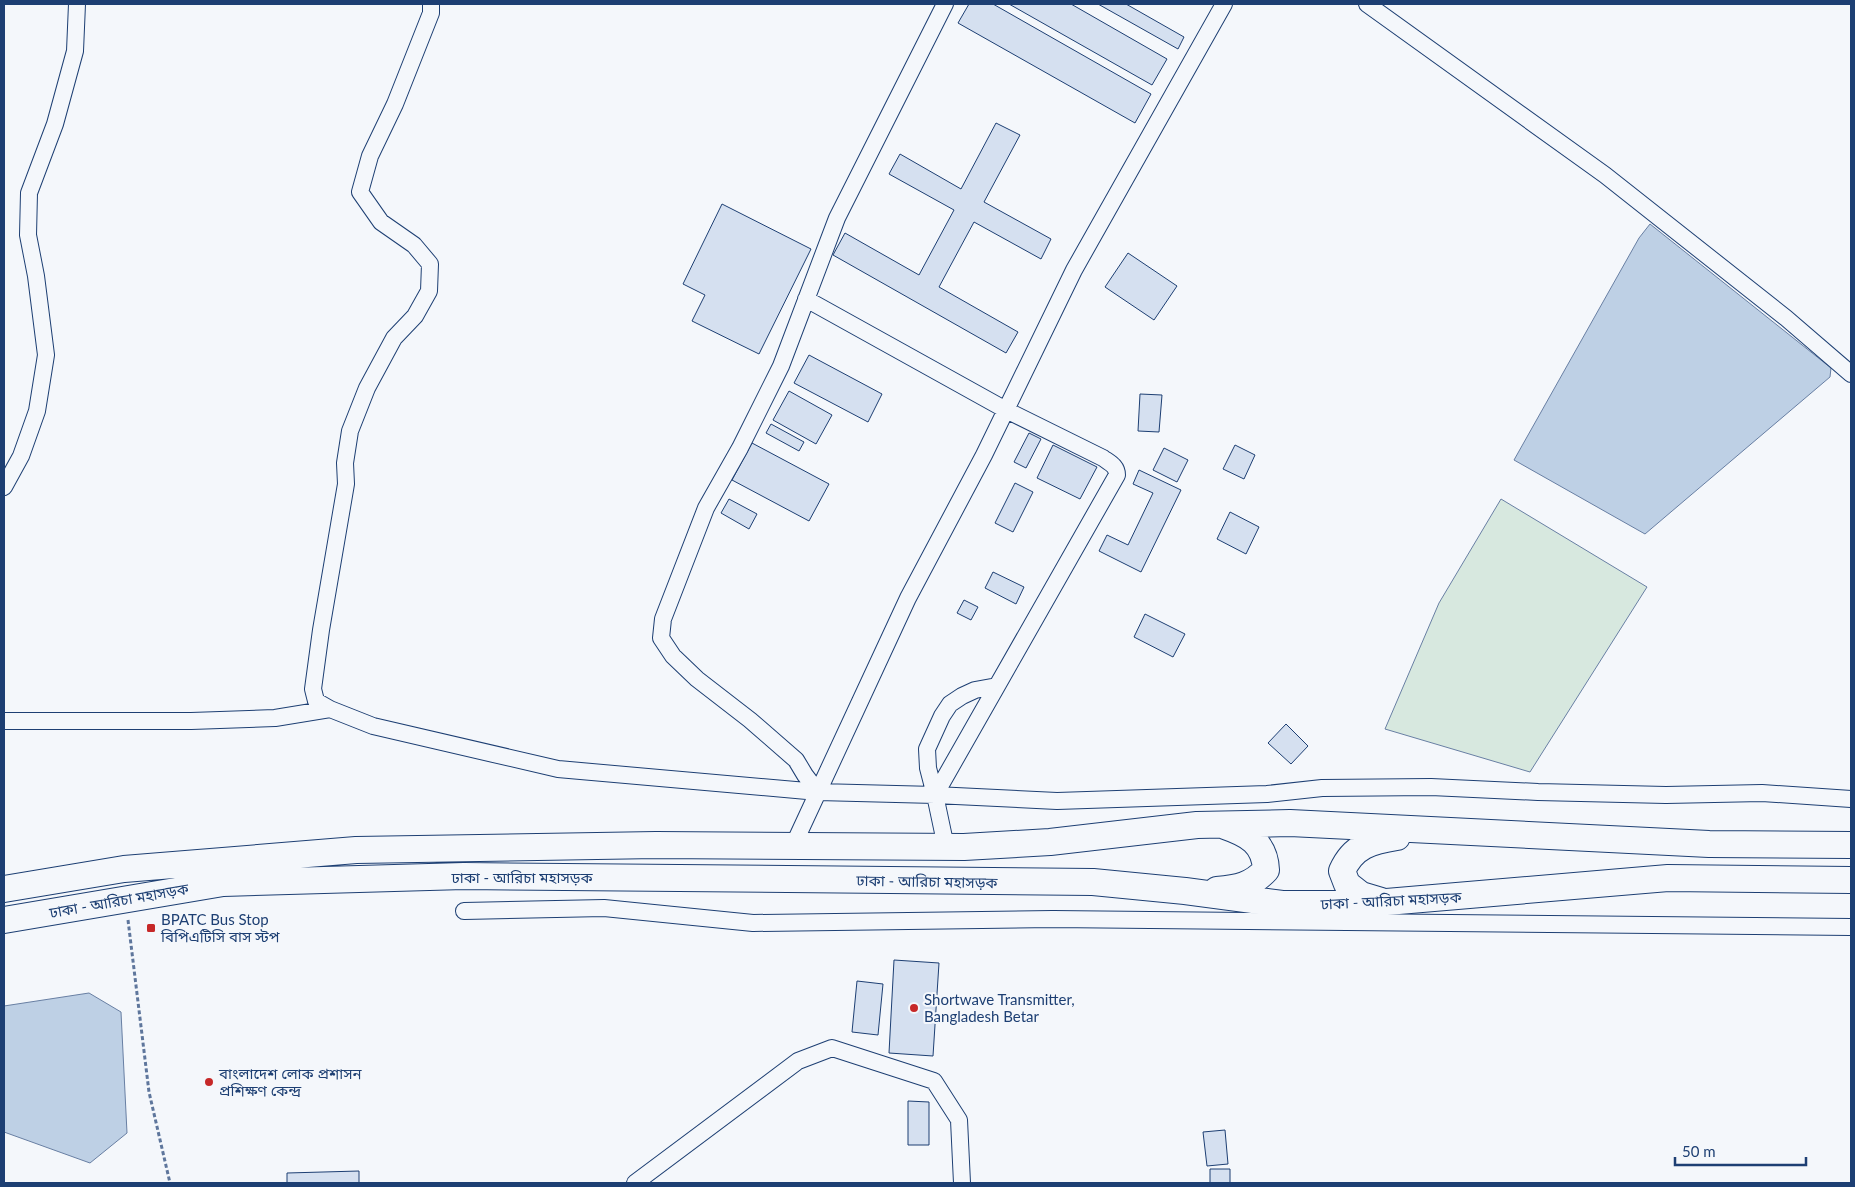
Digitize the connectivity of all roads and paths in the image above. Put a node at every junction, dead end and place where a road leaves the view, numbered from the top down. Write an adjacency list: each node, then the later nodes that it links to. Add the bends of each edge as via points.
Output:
1 (77, 4): 9 (street, via 75,51 55,124 29,193 28,235 46,355 39,402 22,456)
2 (431, 4): 11 (street, via 431,13 395,104 370,156 360,192 381,222 414,245 430,264 429,291 415,316 394,338 367,388 350,431 345,463 346,484 314,689 316,701)
3 (945, 4): 6 (street, via 837,218)
4 (1224, 4): 8 (street, via 1074,270)
5 (1367, 4): 7 (street, via 1605,175 1786,318)
6 (806, 299): 8 (street); 13 (street, via 781,366 706,508 663,619 661,638 673,656 697,679 796,760)
7 (1851, 374)
8 (1006, 410): 10 (street, via 1102,458 1113,465 1117,475); 13 (street, via 908,598)
9 (4, 487)
10 (997, 686): 14 (street); 14 (street, via 962,696 950,704 942,716 927,749)
11 (330, 709): 12 (street, via 275,718); 13 (street, via 373,726 558,769)
12 (4, 721)
13 (818, 792): 14 (street); 19 (street)
14 (935, 795): 15 (street, via 1057,801 1267,794 1322,788 1431,787 1666,796 1762,793); 20 (street)
15 (1851, 798)
16 (1222, 824): 17 (highway, ঢাকা - আরিচা মহাসড়ক, via 1290,823); 20 (highway, ঢাকা - আরিচা মহাসড়ক, via 1050,842); 23 (highway, via 1244,833 1259,846 1266,859 1266,870 1244,886)
17 (1438, 831): 18 (highway, ঢাকা - আরিচা মহাসড়ক, via 1709,844); 25 (highway, via 1383,839 1360,847 1347,860 1342,872 1347,884 1361,895)
18 (1851, 845)
19 (793, 846): 20 (highway, ঢাকা - আরিচা মহাসড়ক); 22 (highway, ঢাকা - আরিচা মহাসড়ক, via 356,850 124,869)
20 (946, 847)
21 (1851, 880): 25 (highway, ঢাকা - আরিচা মহাসড়ক, via 1668,878)
22 (4, 889)
23 (1186, 891): 24 (highway, ঢাকা - আরিচা মহাসড়ক, via 1093,882 464,876 224,883); 25 (highway, ঢাকা - আরিচা মহাসড়ক, via 1282,904)
24 (126, 899): 27 (highway, ঢাকা - আরিচা মহাসড়ক); 29 (path, via 149,1092)
25 (1384, 902)
26 (464, 911): 28 (street, via 604,908 753,923 1053,919)
27 (4, 920)
28 (1851, 927)
29 (170, 1183)
30 (635, 1183): 31 (street, via 798,1061 832,1048 934,1081 959,1120)
31 (962, 1183)

